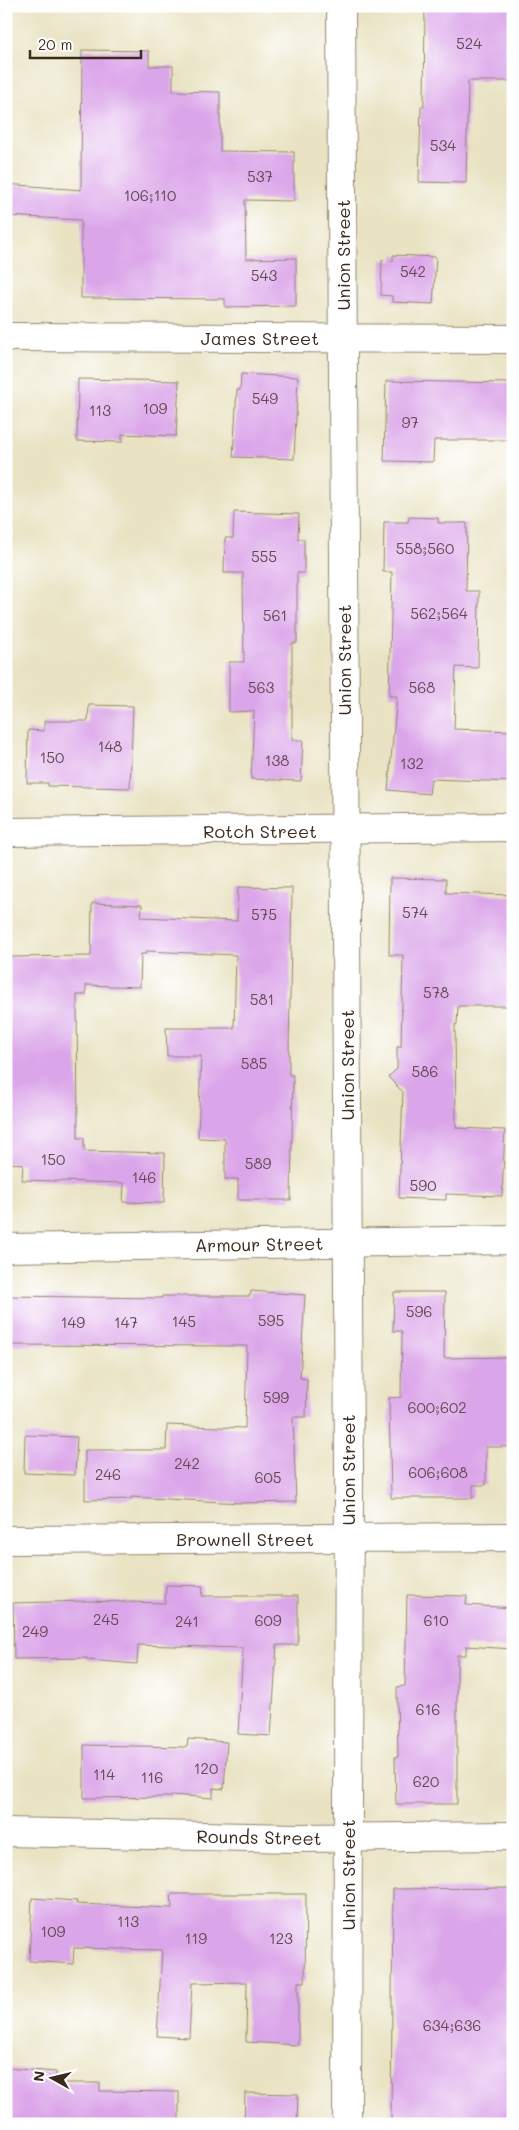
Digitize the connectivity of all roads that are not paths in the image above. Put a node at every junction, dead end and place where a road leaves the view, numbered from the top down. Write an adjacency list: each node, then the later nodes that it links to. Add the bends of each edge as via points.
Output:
1 (341, 6): 3 (street, Union Street)
2 (6, 337): 3 (street, James Street)
3 (343, 338): 4 (street, James Street); 6 (street, Union Street)
4 (513, 340)
5 (513, 827): 6 (street, Rotch Street)
6 (345, 830): 7 (street, Rotch Street); 9 (street, Union Street)
7 (6, 832)
8 (513, 1240): 9 (street, Armour Street)
9 (348, 1242): 10 (street, Armour Street); 12 (street, Union Street)
10 (6, 1248)
11 (513, 1537): 12 (street, Brownell Street)
12 (348, 1539): 13 (street, Brownell Street); 16 (street, Union Street)
13 (6, 1540)
14 (6, 1832): 16 (street, Rounds Street)
15 (513, 1836): 16 (street, Rounds Street)
16 (348, 1838): 17 (street, Union Street)
17 (347, 2124)

